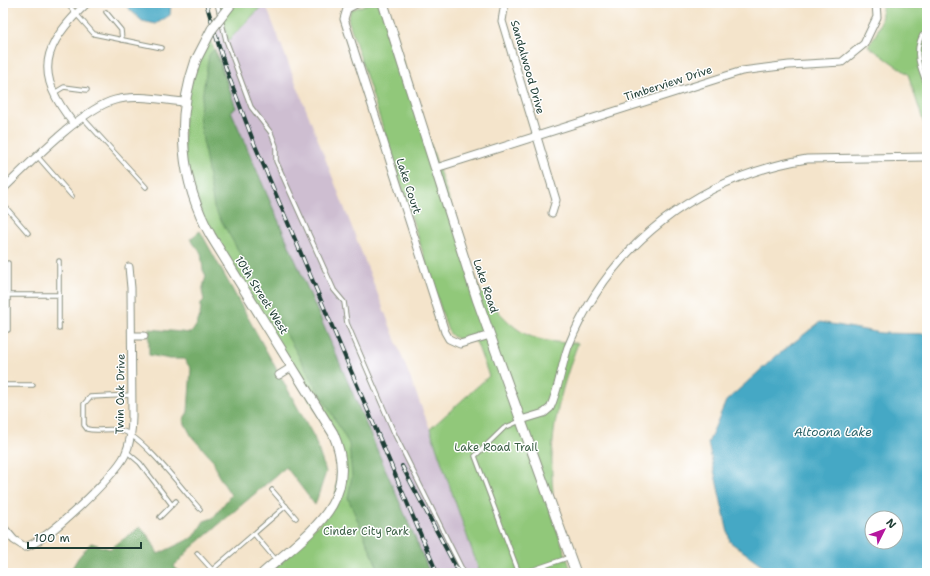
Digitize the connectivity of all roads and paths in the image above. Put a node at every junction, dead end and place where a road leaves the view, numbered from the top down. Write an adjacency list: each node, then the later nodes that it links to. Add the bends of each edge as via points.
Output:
1 (87, 3): 10 (street)
2 (217, 3): 65 (lane, via 226,40 251,106 271,133 276,146 276,161 334,290 344,302 347,323 395,435)
3 (232, 3): 17 (street, 10th Street West, bridge, via 212,29 196,60)
4 (358, 3): 38 (street, Lake Court, via 347,9 344,19 445,332 449,339 460,344)
5 (383, 3): 23 (street, Lake Road)
6 (505, 3): 20 (street, Sandalwood Drive, via 502,21)
7 (876, 3): 20 (street, Timberview Drive, via 877,17 864,44 842,62 789,64 742,71)
8 (70, 7): 10 (lane)
9 (106, 12): 12 (lane, via 121,30)
10 (76, 13): 12 (lane, via 94,34); 16 (street, via 63,27 52,46 48,68)
11 (927, 36): 14 (lane, via 922,35 917,47 918,62)
12 (122, 40): 13 (lane)
13 (162, 48)
14 (927, 86)
15 (87, 90): 16 (lane, via 64,87)
16 (54, 94): 19 (street)
17 (184, 102): 18 (street, via 128,98 102,104); 41 (street, 10th Street West, via 183,152 197,208)
18 (83, 118): 19 (street); 25 (lane)
19 (74, 124): 21 (street)
20 (537, 136): 23 (street, Timberview Drive); 28 (street, Sandalwood Drive, via 556,200)
21 (38, 157): 24 (street); 26 (lane)
22 (927, 157): 46 (street, via 807,159 788,162 751,172 683,205 641,238 610,272 598,289 568,348 550,408 544,413)
23 (436, 168): 38 (street, Lake Road)
24 (4, 186)
25 (146, 187)
26 (72, 196)
27 (3, 204): 29 (lane)
28 (552, 213)
29 (28, 233)
30 (59, 261): 35 (lane)
31 (8, 263): 34 (lane)
32 (129, 266): 39 (street, Twin Oak Drive)
33 (3, 295): 34 (lane)
34 (8, 295): 35 (lane); 37 (lane)
35 (59, 295): 36 (lane)
36 (59, 329)
37 (8, 330)
38 (490, 335): 46 (street, Lake Road)
39 (132, 336): 40 (street); 45 (street, Twin Oak Drive)
40 (144, 336)
41 (292, 367): 42 (street); 62 (street, 10th Street West, via 334,436 340,455 341,476 336,498 324,518)
42 (279, 375)
43 (3, 385): 44 (lane)
44 (33, 385)
45 (132, 395): 47 (street, Twin Oak Drive); 47 (lane, via 90,397 84,404 84,425 87,429 121,430)
46 (521, 420): 61 (street, Lake Road); 66 (lane, via 504,428 475,456)
47 (131, 434): 48 (street, Twin Oak Drive); 55 (lane, via 143,444)
48 (126, 451): 53 (lane, via 140,463); 58 (street, Twin Oak Drive, via 120,464 105,483 39,542 25,547 14,540)
49 (272, 490): 54 (lane)
50 (3, 492): 51 (lane)
51 (3, 498)
52 (176, 501): 53 (lane)
53 (172, 505): 56 (lane)
54 (286, 506): 57 (lane); 59 (lane)
55 (200, 509)
56 (160, 517)
57 (296, 518)
58 (3, 527)
59 (254, 534): 62 (lane); 63 (lane)
60 (197, 553): 63 (lane)
61 (570, 557): 67 (lane); 68 (street, Lake Road)
62 (277, 561): 64 (street, 10th Street West)
63 (213, 571)
64 (263, 573)
65 (464, 573)
66 (519, 573)
67 (523, 573)
68 (576, 573)

